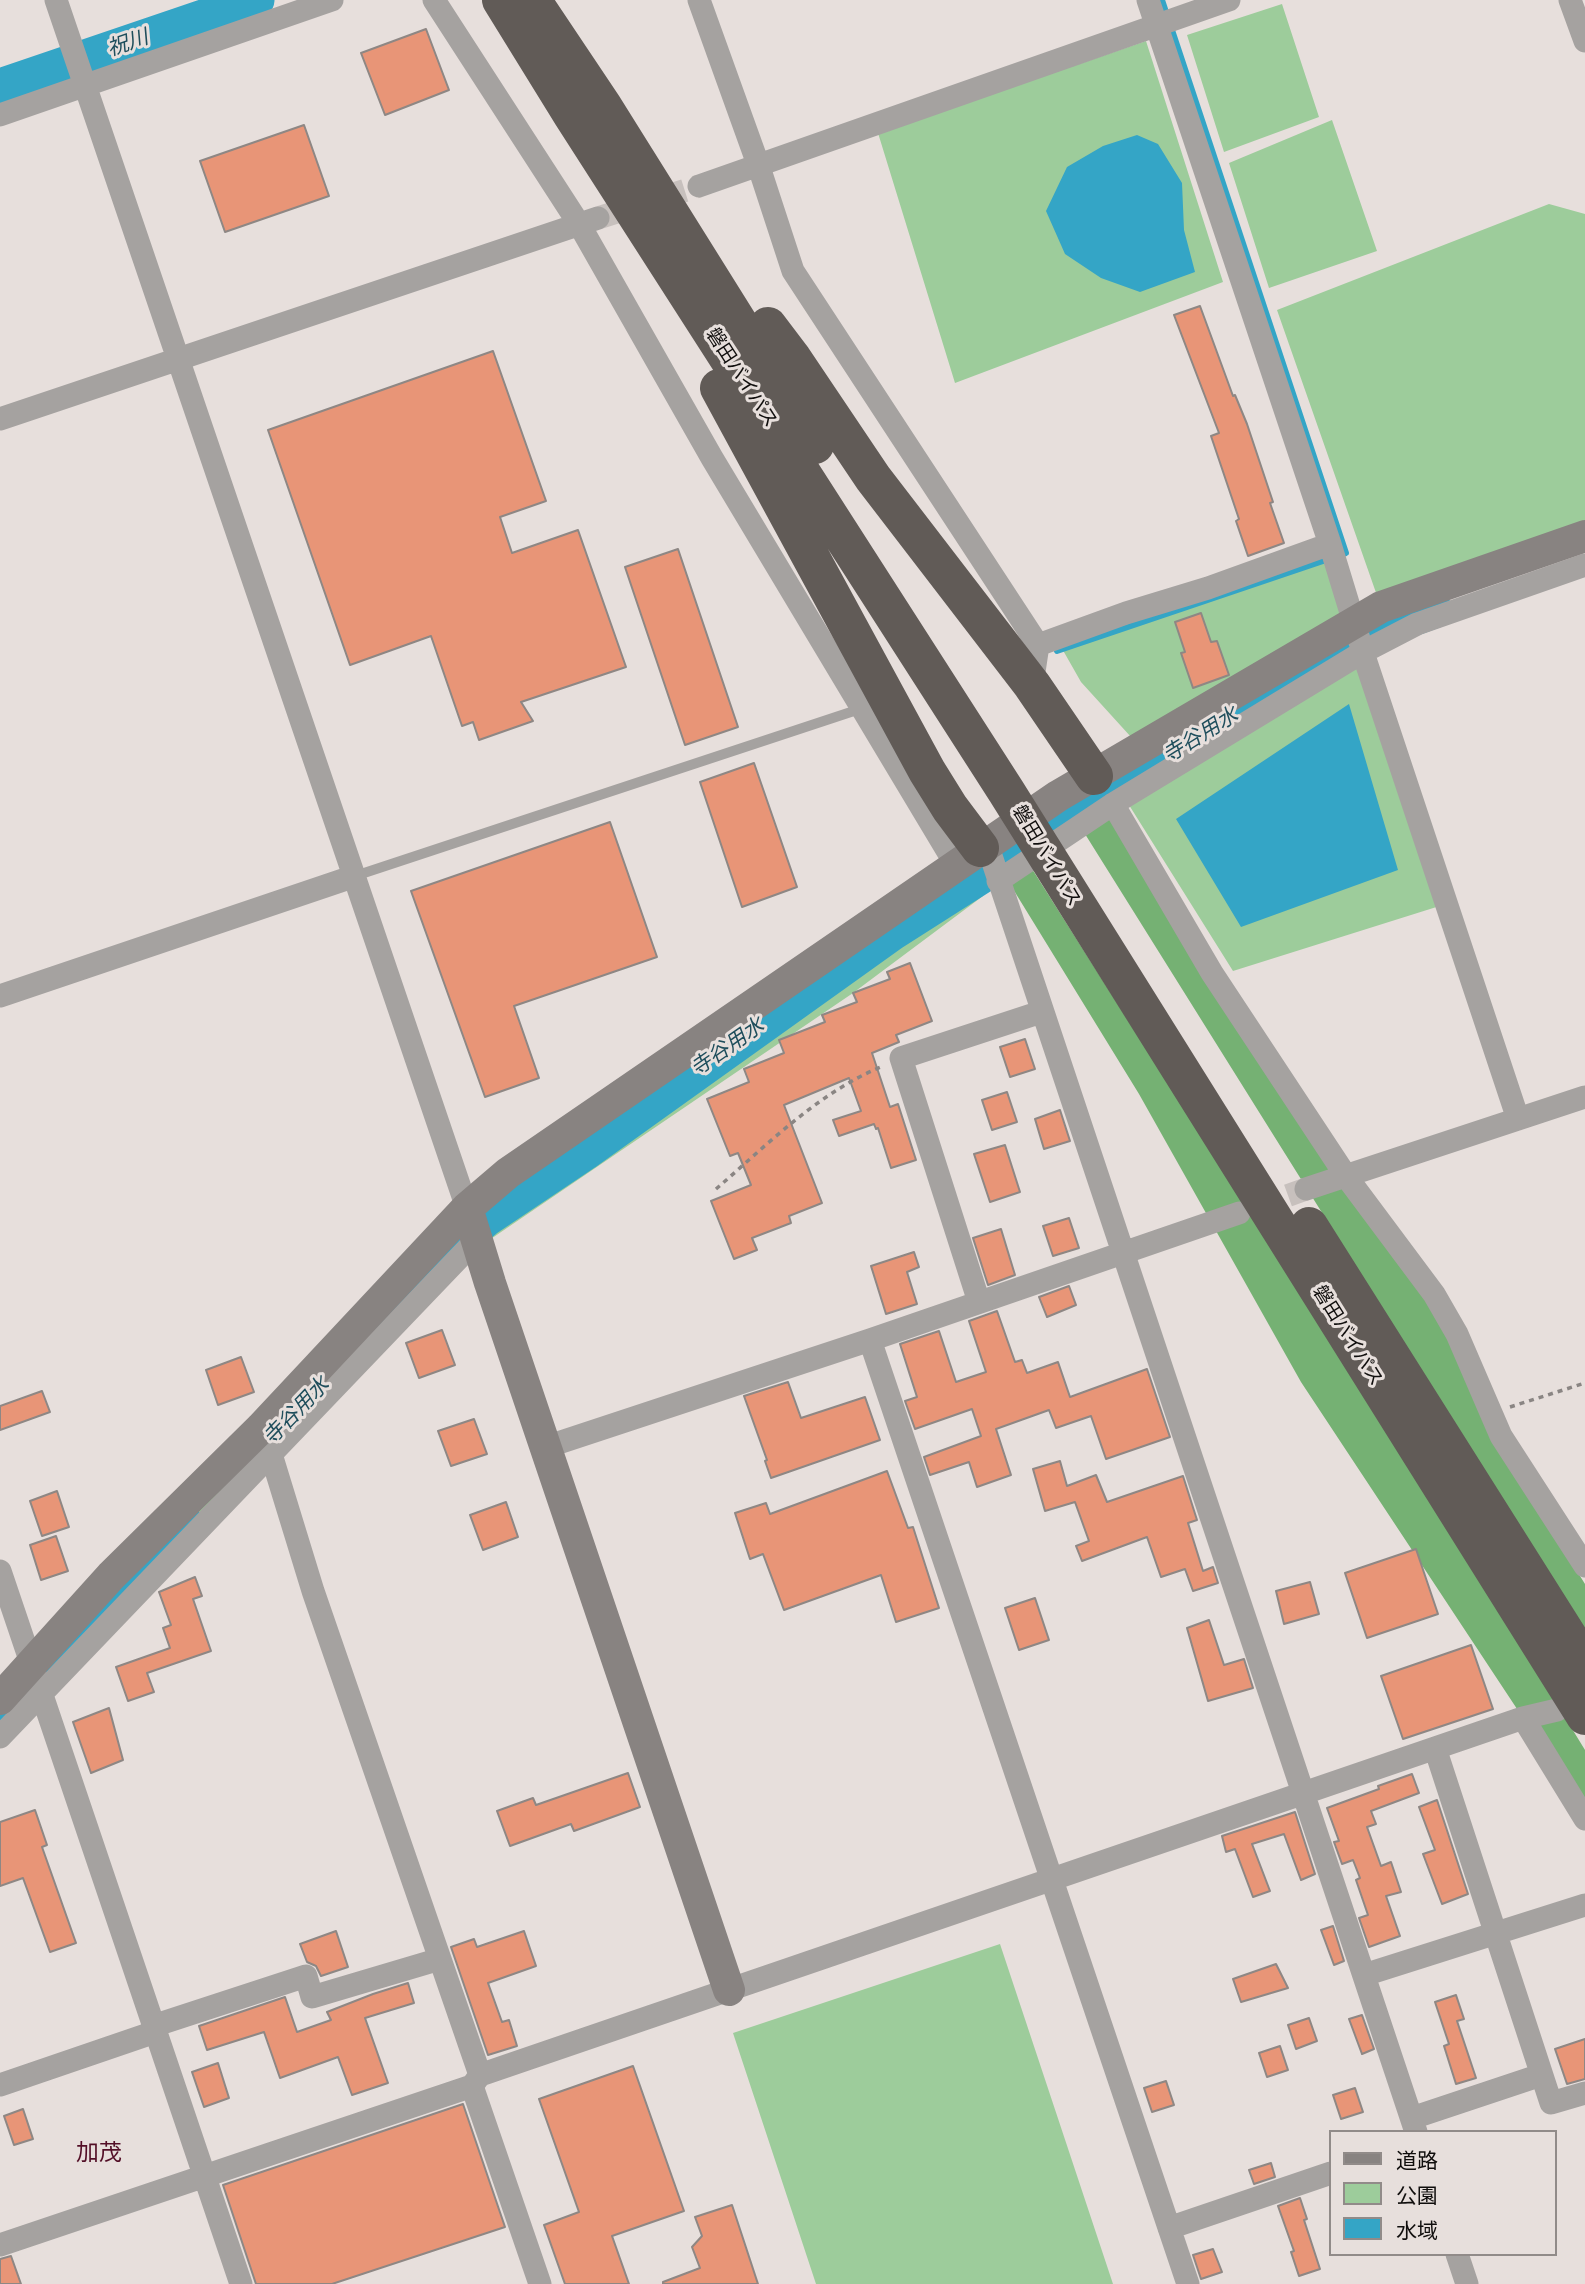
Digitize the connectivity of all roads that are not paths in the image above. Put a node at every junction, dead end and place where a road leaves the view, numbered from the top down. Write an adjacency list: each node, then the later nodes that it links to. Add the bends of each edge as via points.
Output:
1 (56, 0): 12 (street)
2 (331, 0): 12 (street)
3 (434, 0): 17 (street)
4 (501, 0): 13 (highway, 磐田バイパス)
5 (532, 0): 13 (highway, 磐田バイパス)
6 (699, 0): 15 (street)
7 (1148, 0): 10 (street)
8 (1230, 0): 10 (street)
9 (1570, 0): 11 (street)
10 (1156, 25): 15 (street); 21 (street)
11 (1585, 41)
12 (84, 87): 14 (street); 18 (street)
13 (588, 111): 25 (highway, via 793,359 873,478); 28 (highway, 磐田バイパス); 29 (highway, via 633,234 928,771)
14 (0, 115)
15 (758, 164): 16 (street); 24 (street, via 793,271)
16 (699, 186)
17 (588, 221): 18 (street); 26 (street, via 712,458)
18 (179, 359): 19 (street); 30 (street)
19 (0, 419)
20 (1585, 536): 23 (street, via 1381,607)
21 (1332, 551): 23 (street); 24 (street, via 1126,613)
22 (1585, 565): 23 (street, via 1417,624)
23 (1358, 639): 27 (street); 34 (street)
24 (1038, 645): 25 (street)
25 (1032, 685): 27 (highway)
26 (863, 708): 29 (street); 30 (lane)
27 (1103, 790): 29 (street, via 1058,796); 35 (street, via 1212,973)
28 (1062, 859): 46 (highway, 磐田バイパス); 49 (highway, 磐田バイパス)
29 (984, 862): 32 (street); 38 (street, via 508,1173)
30 (355, 876): 31 (street); 38 (street)
31 (0, 996)
32 (1041, 1012): 39 (street); 40 (street, via 901,1058)
33 (1585, 1097): 34 (street)
34 (1518, 1119): 35 (street)
35 (1346, 1176): 36 (street); 44 (street, via 1434,1294 1457,1334 1501,1436)
36 (1306, 1189)
37 (1239, 1213): 39 (street)
38 (473, 1226): 42 (street); 43 (street)
39 (1122, 1254): 40 (street); 53 (street)
40 (979, 1302): 41 (street)
41 (870, 1340): 43 (street); 55 (street)
42 (267, 1440): 47 (street, via 111,1576); 58 (street, via 313,1591)
43 (546, 1447): 60 (street)
44 (1585, 1566)
45 (0, 1571): 47 (street)
46 (1585, 1662)
47 (36, 1680): 48 (street); 51 (street); 61 (street)
48 (1, 1698)
49 (1571, 1713): 50 (street)
50 (1523, 1718): 52 (street); 54 (street)
51 (0, 1737)
52 (1436, 1748): 53 (street); 57 (street)
53 (1304, 1793): 55 (street); 59 (street)
54 (1585, 1819)
55 (1050, 1880): 60 (street); 69 (street)
56 (1585, 1905): 57 (street)
57 (1496, 1934): 59 (street); 62 (street)
58 (440, 1959): 61 (street, via 312,1997 306,1976); 63 (street)
59 (1364, 1975): 66 (street)
60 (729, 1990): 63 (street)
61 (154, 2029): 64 (street); 68 (street)
62 (1541, 2075): 65 (street, via 1551,2104); 66 (street)
63 (476, 2081): 68 (street); 73 (street)
64 (0, 2085)
65 (1585, 2093)
66 (1414, 2125)
67 (1330, 2173): 69 (street)
68 (205, 2176): 70 (street); 72 (street)
69 (1168, 2228): 74 (street)
70 (0, 2245)
71 (1458, 2256): 75 (street)
72 (241, 2284)
73 (540, 2284)
74 (1188, 2284)
75 (1467, 2284)

